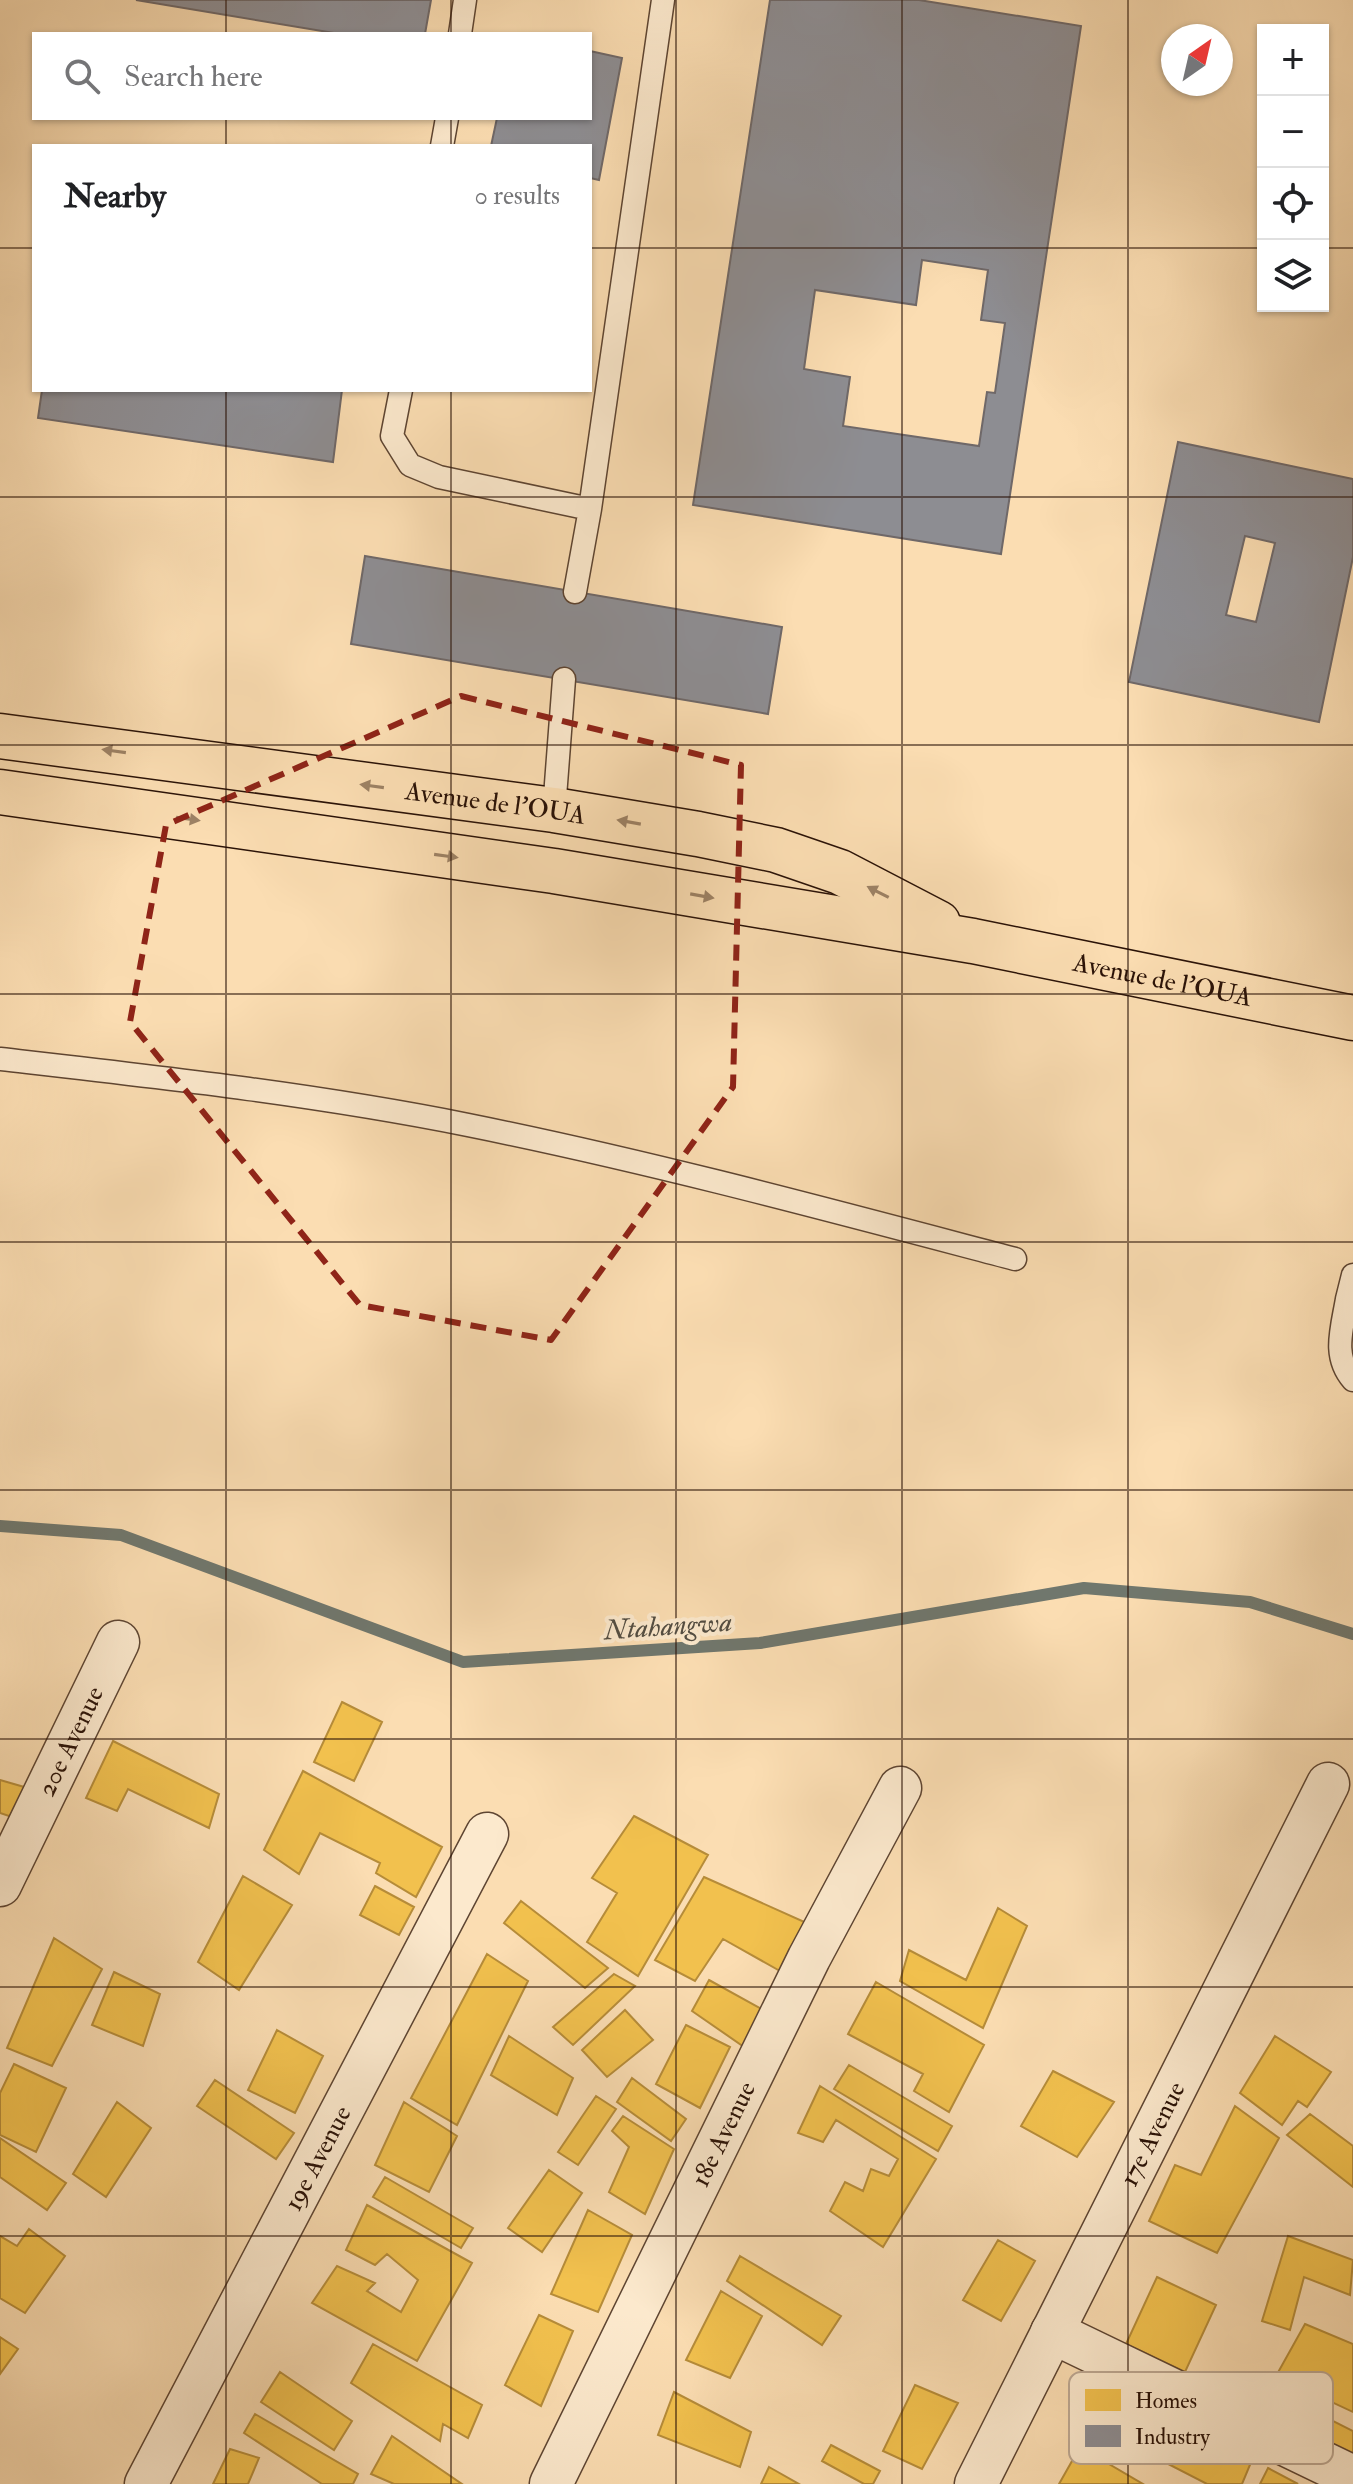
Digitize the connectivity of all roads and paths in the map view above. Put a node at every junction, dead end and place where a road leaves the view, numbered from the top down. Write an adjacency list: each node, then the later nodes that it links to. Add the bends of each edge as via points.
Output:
1 (465, 0): 3 (lane)
2 (663, 0): 7 (lane)
3 (460, 32)
4 (447, 120): 5 (lane)
5 (442, 144)
6 (401, 392): 7 (lane, via 392,436 410,465 439,477)
7 (590, 509): 8 (lane)
8 (575, 592)
9 (564, 679): 12 (lane)
10 (0, 736): 12 (main road, Avenue de l'OUA, one-way to 10)
11 (0, 792): 13 (main road, Avenue de l'OUA, one-way to 13)
12 (554, 810): 13 (main road); 14 (main road, Avenue de l'OUA, one-way to 12, via 840,872 776,850)
13 (554, 871): 14 (main road, Avenue de l'OUA, one-way to 14)
14 (973, 941): 15 (main road, Avenue de l'OUA)
15 (1353, 1018)
16 (0, 1059): 17 (lane, via 272,1090 467,1125 707,1178)
17 (1015, 1259)
18 (1353, 1275): 19 (lane)
19 (1350, 1300): 20 (lane, via 1338,1347 1341,1367)
20 (1353, 1380)
21 (118, 1642): 25 (street, 20e Avenue)
22 (1328, 1784): 26 (street, 17e Avenue)
23 (900, 1788): 31 (street, 18e Avenue, via 809,1958)
24 (487, 1834): 30 (street, 19e Avenue)
25 (0, 1885)
26 (1052, 2332): 27 (street); 32 (street, 17e Avenue)
27 (1135, 2372)
28 (1326, 2464): 29 (street)
29 (1353, 2477)
30 (146, 2484)
31 (551, 2484)
32 (976, 2484)

